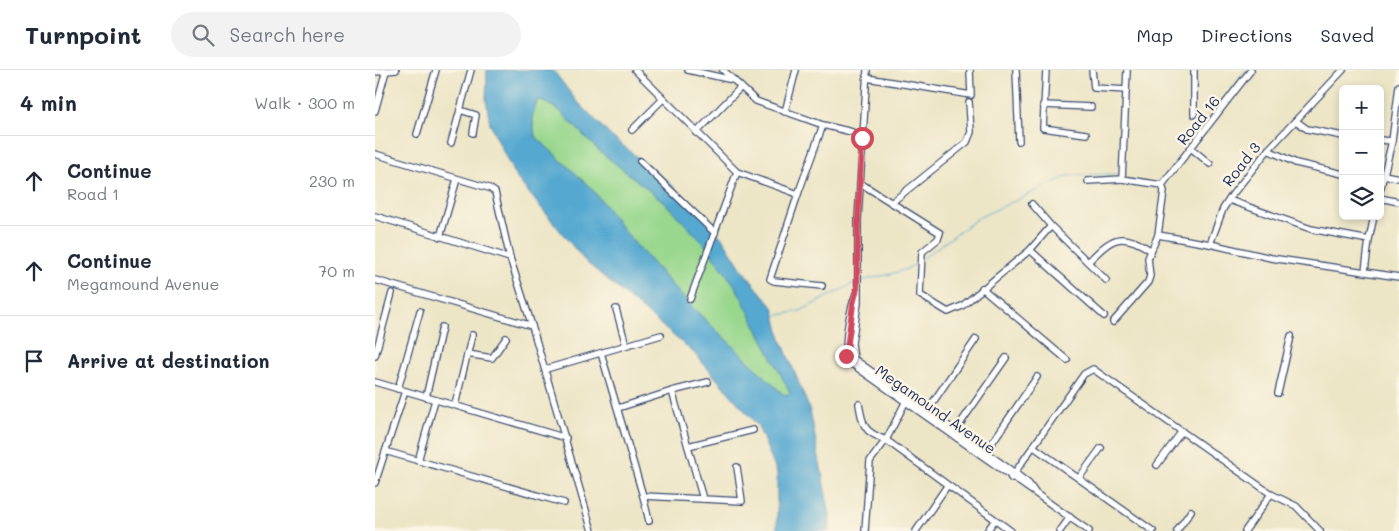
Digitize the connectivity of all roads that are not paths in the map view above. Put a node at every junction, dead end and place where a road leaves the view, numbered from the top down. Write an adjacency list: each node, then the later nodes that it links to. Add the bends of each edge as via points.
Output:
1 (396, 70): 17 (street)
2 (436, 70): 39 (street)
3 (471, 70): 28 (street)
4 (635, 70): 24 (street)
5 (688, 70): 20 (street)
6 (723, 70): 20 (street)
7 (796, 70): 30 (street)
8 (867, 70): 19 (street)
9 (970, 70): 19 (street, via 971,95)
10 (1017, 70): 44 (street)
11 (1046, 70): 26 (street)
12 (1092, 70): 23 (street, via 1094,88)
13 (1127, 70): 23 (street)
14 (1194, 70): 31 (street)
15 (1251, 70): 47 (street, Road 16)
16 (1343, 70): 32 (street, Road 3)
17 (386, 71): 18 (street); 29 (street)
18 (375, 72)
19 (867, 78): 33 (street)
20 (733, 80): 22 (street)
21 (1399, 86): 45 (street)
22 (741, 87): 30 (street, via 756,101); 38 (street)
23 (1126, 90): 58 (street)
24 (663, 99): 35 (street); 38 (street)
25 (969, 102): 66 (street, via 971,132 967,142)
26 (1043, 105): 27 (street); 40 (street, via 1043,128)
27 (1091, 107)
28 (460, 110): 37 (street, via 475,115); 46 (street)
29 (375, 111)
30 (785, 112): 34 (street)
31 (1194, 114)
32 (1296, 121): 41 (street, via 1307,129); 48 (street, Road 3)
33 (864, 124): 36 (street); 42 (street)
34 (823, 125): 36 (street); 62 (street)
35 (632, 130)
36 (852, 132): 42 (street)
37 (473, 133)
38 (696, 133): 52 (street)
39 (417, 134)
40 (1087, 134)
41 (1339, 135)
42 (862, 138): 60 (street)
43 (1384, 140): 45 (street)
44 (1019, 141)
45 (1392, 141): 54 (street)
46 (451, 143)
47 (1191, 148): 51 (street); 61 (street, Road 16)
48 (1267, 150): 53 (street, via 1296,163); 64 (street, Road 3)
49 (375, 154): 57 (street)
50 (640, 161): 71 (street)
51 (1210, 164)
52 (737, 172): 62 (street); 71 (street)
53 (1339, 173)
54 (1384, 175)
55 (1384, 178): 56 (street)
56 (1399, 178)
57 (457, 179): 73 (street); 78 (street, via 495,192)
58 (1122, 179): 59 (street); 61 (street)
59 (1088, 180)
60 (860, 183): 66 (street); 115 (street, Megamound Avenue, via 858,275 852,343 854,359)
61 (1162, 184): 72 (street, via 1165,191)
62 (798, 194): 84 (street, via 770,279)
63 (1384, 199): 65 (street)
64 (1229, 200): 74 (street, via 1311,229); 75 (street, Road 3)
65 (1399, 202)
66 (891, 203): 85 (street, via 939,233 938,239 921,253 920,295 944,311 957,309)
67 (1032, 204): 70 (street)
68 (375, 216): 73 (street)
69 (1373, 220): 74 (street)
70 (1051, 226): 76 (street); 79 (street)
71 (715, 233): 87 (street)
72 (1158, 235): 75 (street); 77 (street)
73 (440, 237): 78 (street)
74 (1369, 240): 80 (street)
75 (1210, 244): 80 (street, via 1271,258)
76 (1030, 250): 85 (street); 90 (street)
77 (1150, 250): 79 (street, via 1139,243 1116,238); 91 (street, via 1148,282)
78 (510, 258): 92 (street)
79 (1088, 262): 83 (street)
80 (1365, 271): 81 (street)
81 (1399, 277)
82 (375, 280): 92 (street)
83 (1106, 280)
84 (822, 286)
85 (982, 288): 104 (street)
86 (392, 293): 102 (street)
87 (690, 299)
88 (616, 309): 99 (street)
89 (420, 311): 109 (street)
90 (1104, 316)
91 (1113, 322)
92 (533, 326): 105 (street)
93 (442, 327): 113 (street)
94 (472, 335): 101 (street)
95 (661, 335): 99 (street)
96 (1291, 336): 112 (street)
97 (507, 338): 101 (street, via 492,358)
98 (976, 339): 119 (street)
99 (626, 345): 100 (street)
100 (601, 353): 105 (street); 118 (street)
101 (467, 354): 117 (street)
102 (375, 356)
103 (1006, 358): 122 (street)
104 (1067, 360)
105 (546, 369): 123 (street)
106 (1037, 377): 129 (street)
107 (375, 382): 109 (street)
108 (708, 382): 111 (street)
109 (398, 389): 110 (street)
110 (405, 391): 113 (street); 128 (street)
111 (673, 392): 118 (street); 125 (street)
112 (1277, 393)
113 (426, 397): 114 (street)
114 (435, 400): 117 (street); 130 (street)
115 (907, 400): 119 (street, Megamound Avenue); 124 (street); 133 (street, Megamound Avenue)
116 (859, 404): 124 (street, via 864,429)
117 (455, 406): 123 (street)
118 (618, 408): 138 (street)
119 (927, 411): 122 (street, Megamound Avenue)
120 (753, 430): 125 (street)
121 (1182, 431): 126 (street, via 1093,369 1084,374); 131 (street); 137 (street)
122 (955, 432): 129 (street, Megamound Avenue)
123 (566, 438): 145 (street)
124 (885, 440): 136 (street); 146 (street, via 870,461)
125 (688, 446): 139 (street)
126 (1034, 446): 133 (street); 134 (street)
127 (1101, 448): 134 (street)
128 (385, 451): 130 (street); 135 (street)
129 (985, 453): 133 (street, Megamound Avenue)
130 (418, 461): 140 (street)
131 (1157, 465)
132 (737, 467): 139 (street, via 742,501)
133 (1013, 476): 142 (street, Megamound Avenue, via 1029,484)
134 (1079, 478): 152 (street)
135 (375, 483)
136 (947, 486): 143 (street); 147 (street)
137 (1271, 494): 154 (street); 155 (street, via 1296,506)
138 (643, 496): 139 (street); 144 (street)
139 (703, 499)
140 (564, 503)
141 (1191, 512): 153 (street)
142 (1070, 517): 150 (street); 151 (street, Megamound Avenue)
143 (995, 520): 148 (street); 149 (street)
144 (649, 521)
145 (592, 531)
146 (865, 531)
147 (916, 531)
148 (987, 531)
149 (1011, 531)
150 (1060, 531)
151 (1089, 531)
152 (1153, 531)
153 (1177, 531)
154 (1245, 531)
155 (1320, 531)

